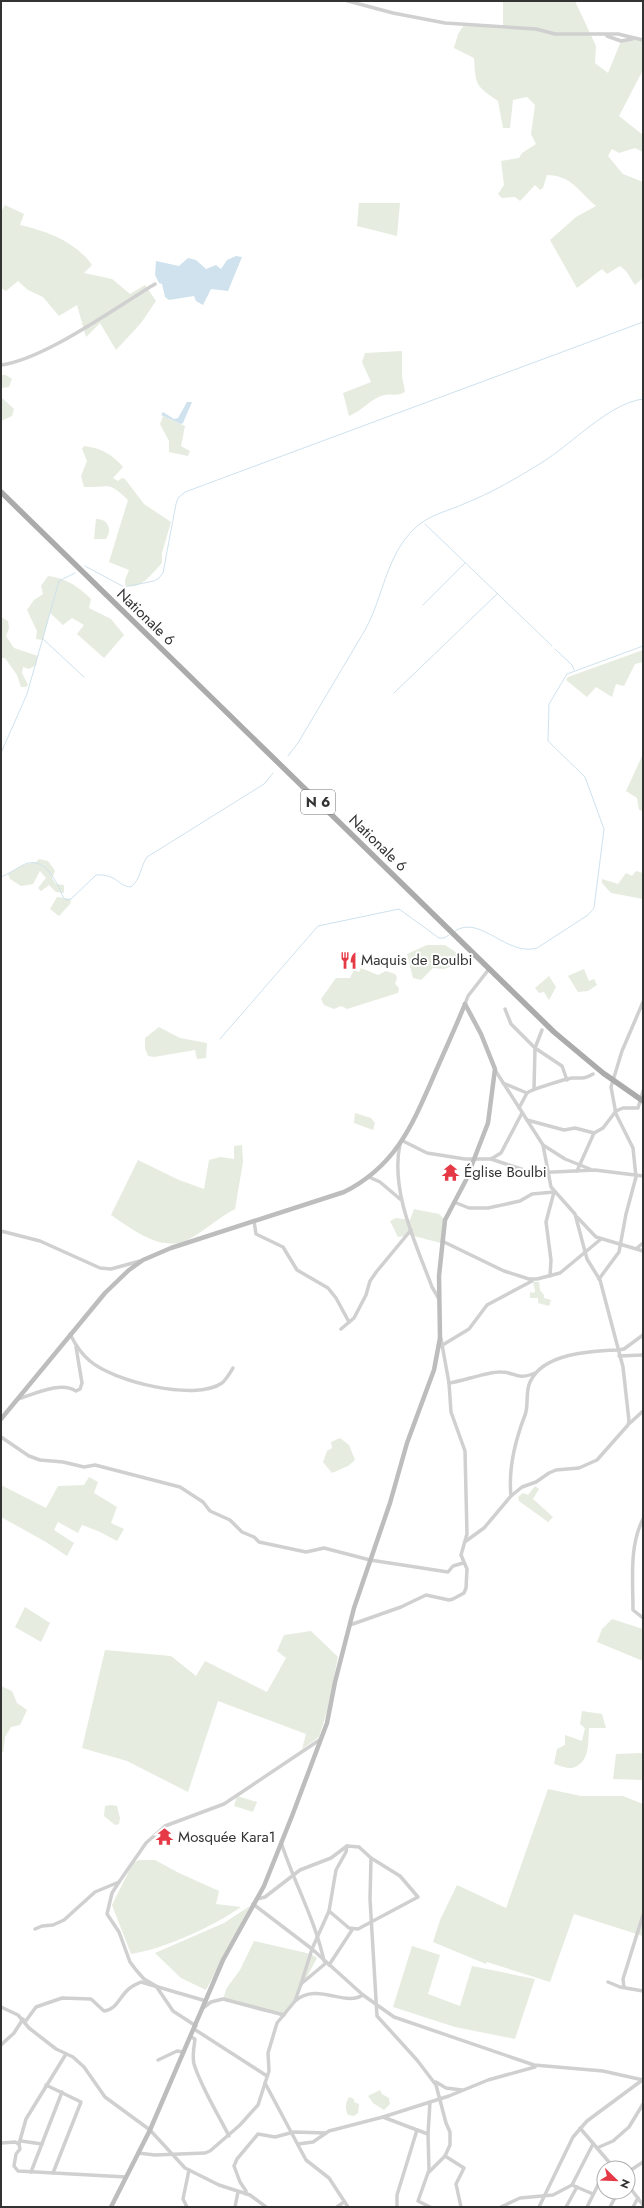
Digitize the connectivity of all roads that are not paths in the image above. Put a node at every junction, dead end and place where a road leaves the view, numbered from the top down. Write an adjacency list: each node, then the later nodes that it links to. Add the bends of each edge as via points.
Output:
1 (348, 1): 2 (street, via 445,23 536,29 555,34 618,34)
2 (643, 40)
3 (155, 284): 4 (street, via 53,345 24,359)
4 (1, 365)
5 (1, 492): 6 (main road, Nationale 6 / N 6)
6 (489, 969): 8 (street, via 468,996); 15 (main road, Nationale 6 / N 6, via 554,1032)
7 (643, 1002): 15 (street, via 622,1051)
8 (465, 1004): 12 (street); 26 (street, via 417,1116)
9 (505, 1010): 11 (street, via 511,1024)
10 (542, 1030): 11 (street)
11 (535, 1048): 14 (street, via 562,1066); 17 (street)
12 (495, 1069): 16 (street); 28 (street, via 488,1123)
13 (593, 1074): 14 (street, via 585,1079)
14 (567, 1080): 17 (street)
15 (613, 1081): 20 (main road, Nationale 6 / N 6); 22 (street, via 611,1087)
16 (502, 1083): 19 (street); 21 (street)
17 (534, 1089): 19 (street)
18 (643, 1091): 20 (street)
19 (527, 1093): 21 (street)
20 (642, 1100): 22 (street, via 638,1108 629,1107)
21 (519, 1108): 23 (street)
22 (616, 1111): 25 (street, via 603,1128); 34 (street, via 633,1148)
23 (522, 1113): 24 (street); 29 (street, via 501,1152)
24 (527, 1120): 25 (street, via 564,1130 575,1128); 27 (street)
25 (594, 1133): 30 (street)
26 (402, 1143): 28 (street, via 431,1154); 36 (street); 38 (street, via 398,1158)
27 (543, 1145): 30 (street); 33 (street)
28 (474, 1159): 29 (street); 39 (street)
29 (491, 1159): 33 (street, via 523,1170)
30 (579, 1166): 31 (street); 32 (street)
31 (593, 1170): 32 (street); 34 (street)
32 (577, 1171): 33 (street)
33 (547, 1173): 37 (street)
34 (636, 1175): 35 (street); 46 (street)
35 (643, 1176)
36 (369, 1177): 38 (street, via 380,1182); 41 (street, via 344,1192)
37 (554, 1192): 39 (street, via 532,1194 520,1201 488,1208 469,1208); 40 (street); 52 (street, via 546,1222 551,1260)
38 (401, 1200): 42 (street)
39 (454, 1202): 45 (street, via 445,1220)
40 (575, 1214): 44 (street, via 590,1233); 50 (street)
41 (254, 1221): 51 (street, via 171,1248); 56 (street, via 256,1234 283,1247 297,1270 328,1288)
42 (411, 1230): 55 (street); 56 (street, via 374,1275 358,1313)
43 (1, 1231): 51 (street, via 40,1240 100,1268 111,1269)
44 (601, 1240): 46 (street); 50 (street)
45 (442, 1241): 53 (street, via 504,1271); 55 (street)
46 (621, 1243): 48 (street); 54 (street, via 617,1257)
47 (643, 1243): 48 (street)
48 (637, 1248): 49 (street)
49 (643, 1251)
50 (586, 1253): 52 (street, via 560,1272); 54 (street)
51 (143, 1260): 58 (street, via 105,1293)
52 (550, 1276): 53 (street)
53 (534, 1279): 61 (street, via 487,1304 469,1330)
54 (599, 1279): 63 (street)
55 (439, 1299): 60 (street)
56 (349, 1322): 57 (street)
57 (341, 1329)
58 (70, 1334): 62 (street); 70 (street)
59 (643, 1335): 63 (street, via 624,1349)
60 (440, 1338): 61 (street); 64 (street)
61 (442, 1345): 64 (street); 69 (street)
62 (76, 1346): 67 (street, via 98,1367 125,1379 160,1388 194,1391 215,1387 223,1382); 70 (street, via 82,1383 80,1389 76,1391 71,1388 57,1388)
63 (618, 1350): 66 (street); 68 (street, via 568,1354)
64 (438, 1351): 78 (street, via 434,1370 407,1443)
65 (643, 1355): 66 (street)
66 (619, 1356): 73 (street)
67 (233, 1368)
68 (538, 1372): 69 (street, via 513,1376 502,1372); 75 (street, via 528,1388 525,1414 516,1439)
69 (449, 1383): 77 (street, via 451,1412 464,1450 467,1506)
70 (16, 1399): 72 (street)
71 (643, 1411): 73 (street)
72 (1, 1419)
73 (628, 1425): 75 (street, via 597,1460 579,1468 556,1470)
74 (1, 1437): 78 (street, via 29,1456 40,1460 84,1467 95,1465 180,1487 203,1502 210,1510 230,1520 242,1532 254,1537 257,1542 306,1552 324,1548)
75 (510, 1496): 77 (street, via 484,1528)
76 (643, 1519): 80 (street, via 638,1530 631,1581 634,1610)
77 (465, 1542): 79 (street, via 461,1555)
78 (370, 1560): 79 (street, via 448,1572 453,1566); 81 (street)
79 (463, 1563): 81 (street, via 467,1569 466,1588 464,1593 453,1600 426,1595)
80 (643, 1618)
81 (350, 1625): 82 (street)
82 (322, 1738): 83 (street); 87 (street, via 224,1804 165,1826 146,1843)
83 (281, 1842): 86 (street); 88 (street, via 264,1886)
84 (347, 1846): 85 (street, via 359,1847); 86 (street, via 331,1858); 90 (street, via 336,1870)
85 (371, 1858): 92 (street); 92 (street, via 400,1876 418,1897)
86 (293, 1875): 88 (street, via 271,1894); 95 (street)
87 (119, 1882): 93 (street, via 95,1892 64,1920); 100 (street, via 112,1893 107,1914 119,1932 130,1962 144,1979)
88 (256, 1899): 89 (street)
89 (253, 1904): 96 (street); 104 (street, via 223,1960)
90 (329, 1911): 94 (street); 95 (street)
91 (643, 1915): 101 (street, via 623,1979)
92 (372, 1922): 94 (street, via 358,1930); 106 (street, via 376,1974)
93 (35, 1929)
94 (352, 1930): 97 (street)
95 (318, 1935): 96 (street); 97 (street)
96 (312, 1949): 97 (street); 99 (street)
97 (326, 1963): 99 (street); 103 (street)
98 (608, 1982): 101 (street)
99 (301, 1984): 105 (street)
100 (156, 1986): 104 (street); 110 (street, via 141,1982 130,1987 114,2007 104,2011 91,1999 62,1998 36,2007); 111 (street, via 173,2011)
101 (624, 1987): 102 (street)
102 (643, 1991)
103 (363, 1995): 105 (street, via 347,2000 330,1994 307,1995); 106 (street)
104 (206, 2001): 108 (street)
105 (295, 2001): 109 (street)
106 (375, 2005): 117 (street, via 394,2017); 119 (street, via 378,2019)
107 (1, 2007): 110 (street)
108 (203, 2008): 109 (street, via 210,2002 223,1999); 111 (street)
109 (284, 2015): 118 (street, via 277,2023 269,2049)
110 (24, 2021): 113 (street); 115 (street, via 46,2041)
111 (195, 2027): 112 (street); 118 (street)
112 (191, 2037): 114 (street); 135 (street, via 194,2039 194,2064)
113 (1, 2045)
114 (184, 2052): 116 (street, via 178,2051); 130 (street)
115 (66, 2054): 122 (street); 130 (street, via 84,2067 105,2097)
116 (158, 2060)
117 (538, 2066): 120 (street, via 603,2071); 123 (street)
118 (267, 2076): 121 (street)
119 (434, 2080): 123 (street, via 446,2088); 125 (street)
120 (642, 2080): 129 (street)
121 (265, 2084): 132 (street); 135 (street, via 258,2106)
122 (46, 2085): 124 (street); 137 (street, via 26,2119)
123 (462, 2090): 125 (street)
124 (62, 2092): 138 (street); 149 (street, via 81,2102)
125 (441, 2099): 126 (street); 144 (street, via 444,2118 450,2132 450,2145)
126 (430, 2102): 128 (street); 134 (street)
127 (643, 2104): 141 (street, via 629,2127 613,2141)
128 (383, 2117): 131 (street); 133 (street)
129 (580, 2128): 140 (street); 158 (street)
130 (150, 2130): 142 (street); 143 (street)
131 (417, 2130): 134 (street); 169 (street, via 397,2195)
132 (291, 2133): 133 (street); 139 (street); 155 (street, via 275,2137 258,2134 238,2159 234,2166 235,2171)
133 (326, 2133): 139 (street, via 313,2142)
134 (428, 2134): 148 (street)
135 (229, 2136): 143 (street, via 210,2151)
136 (1, 2143): 137 (street)
137 (20, 2143): 138 (street); 147 (street, via 14,2166 18,2171)
138 (42, 2144): 147 (street)
139 (298, 2144): 160 (street, via 306,2160 329,2178)
140 (594, 2144): 141 (street); 151 (street)
141 (597, 2148): 145 (street)
142 (138, 2153): 143 (street); 150 (street)
143 (174, 2155): 146 (street, via 179,2164)
144 (445, 2156): 148 (street); 171 (street, via 464,2168 456,2184)
145 (608, 2160)
146 (189, 2170): 154 (street); 163 (street, via 183,2199)
147 (31, 2172): 149 (street)
148 (429, 2172): 170 (street, via 418,2201)
149 (53, 2173): 150 (street)
150 (126, 2177): 162 (street)
151 (572, 2185): 152 (street); 158 (street)
152 (577, 2187): 156 (street); 174 (street)
153 (596, 2188): 156 (street)
154 (238, 2192): 155 (street); 165 (street)
155 (246, 2194): 166 (street, via 256,2198)
156 (593, 2194): 175 (street)
157 (636, 2195): 159 (street)
158 (543, 2197): 172 (street, via 520,2198); 173 (street)
159 (638, 2198): 161 (street); 176 (street)
160 (344, 2202): 167 (street); 168 (street)
161 (643, 2205)
162 (111, 2207)
163 (187, 2207)
164 (230, 2207): 165 (street)
165 (235, 2207)
166 (266, 2207)
167 (337, 2207)
168 (348, 2207)
169 (397, 2207)
170 (430, 2207)
171 (461, 2207)
172 (501, 2207)
173 (539, 2207)
174 (566, 2207)
175 (586, 2207)
176 (633, 2207)

